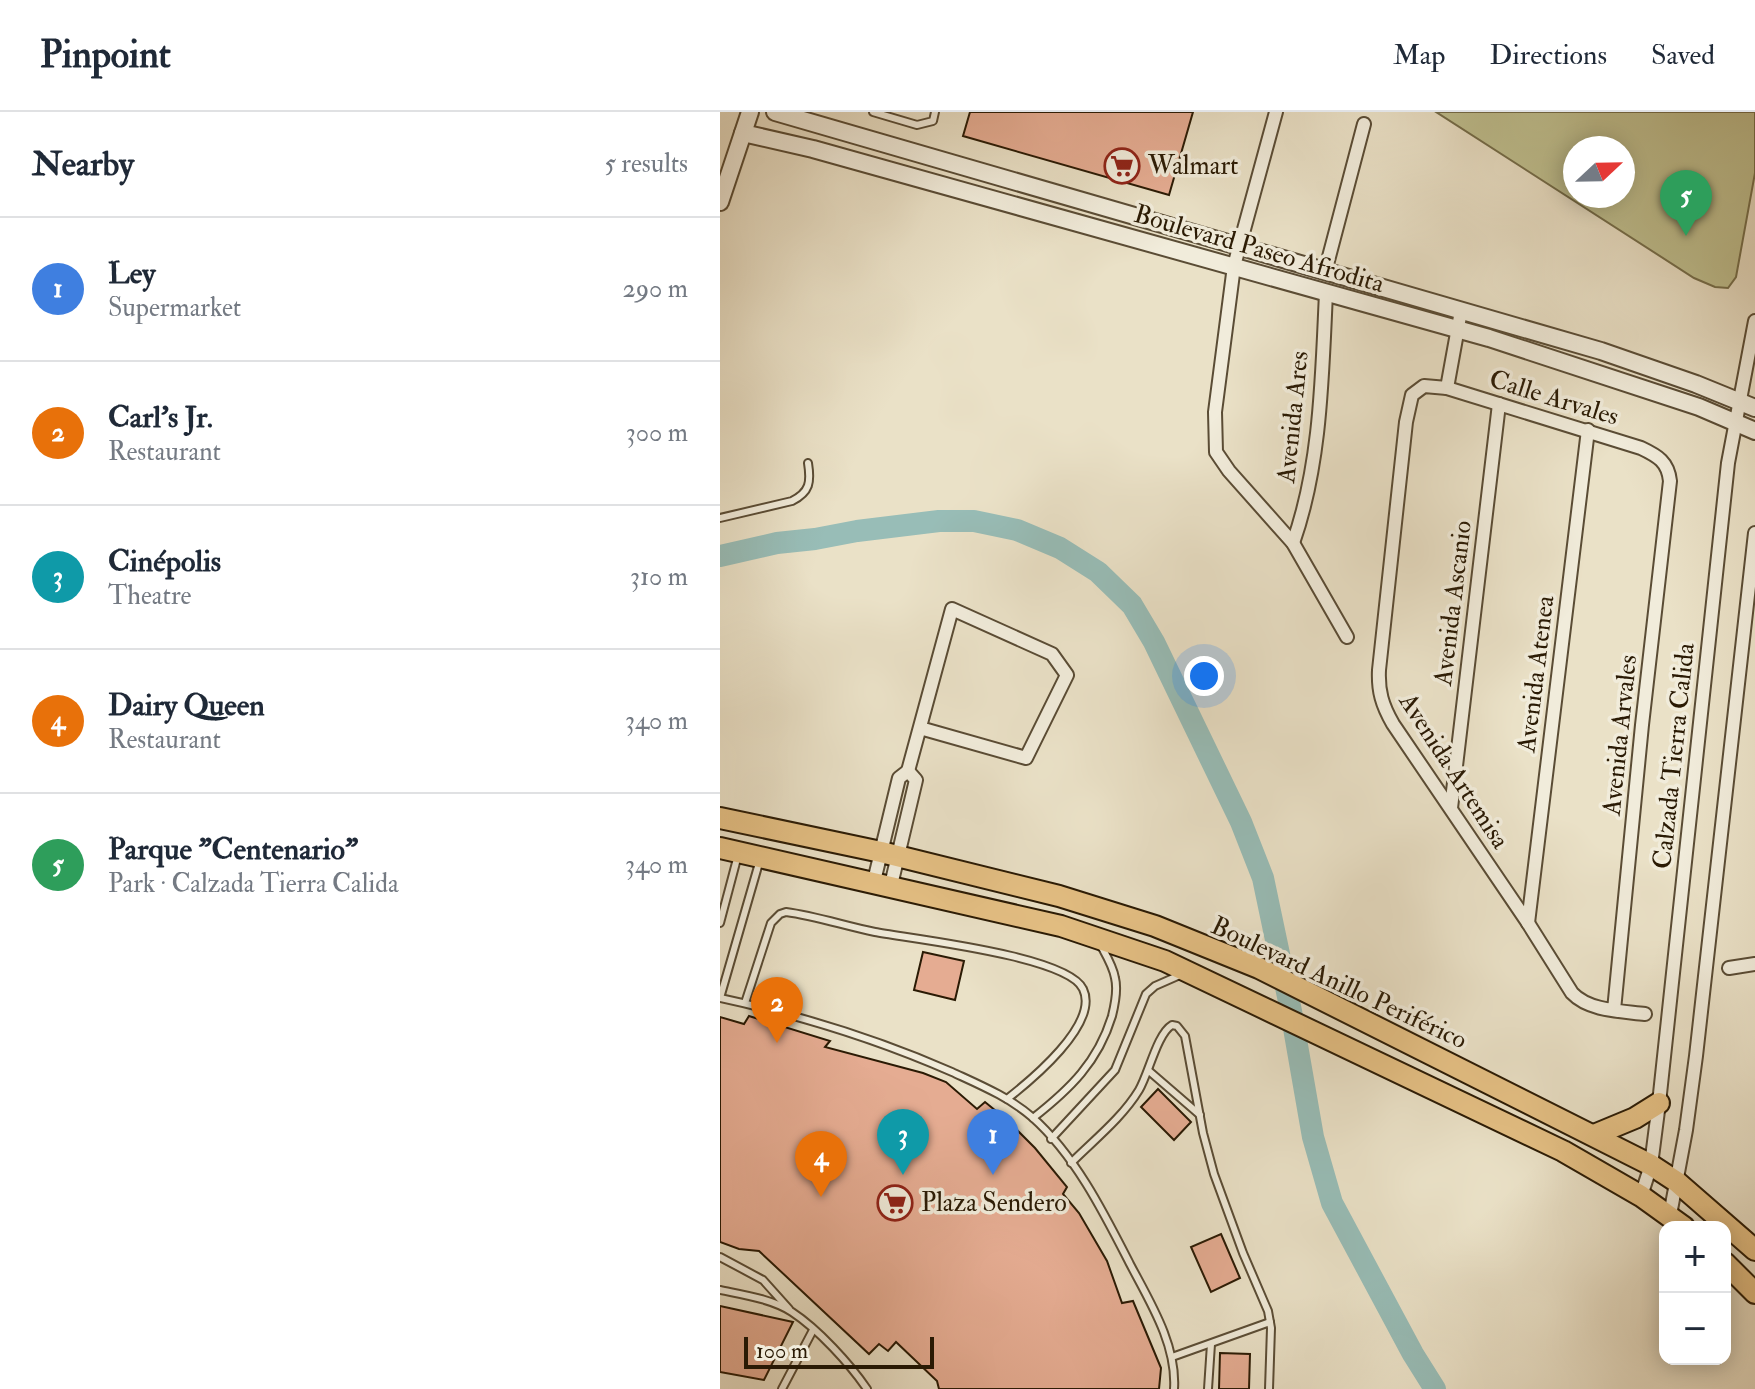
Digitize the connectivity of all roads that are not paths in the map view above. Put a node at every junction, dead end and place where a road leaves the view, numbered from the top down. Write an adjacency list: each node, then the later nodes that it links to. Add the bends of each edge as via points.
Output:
1 (750, 112): 7 (street)
2 (775, 112): 8 (street); 10 (street, Boulevard Paseo Afrodita)
3 (873, 112): 4 (lane, via 917,125 933,121)
4 (935, 112)
5 (1276, 112): 10 (street)
6 (1364, 124): 12 (street)
7 (743, 133): 8 (street, Boulevard Paseo Afrodita); 9 (street)
8 (767, 138): 11 (street, Boulevard Paseo Afrodita)
9 (720, 202)
10 (1238, 247): 11 (street); 12 (street, Boulevard Paseo Afrodita)
11 (1234, 266): 13 (street, Boulevard Paseo Afrodita); 28 (street, via 1215,412 1216,452)
12 (1325, 272): 14 (street, Boulevard Paseo Afrodita)
13 (1326, 293): 16 (street, Boulevard Paseo Afrodita); 28 (street, Avenida Ares, via 1315,445)
14 (1461, 311): 16 (street); 20 (street, Boulevard Paseo Afrodita, via 1615,356)
15 (1755, 321): 20 (street, Calzada Tierra Calida)
16 (1457, 329): 18 (street); 21 (street, Boulevard Paseo Afrodita)
17 (1424, 386): 18 (street, Calle Arvales); 32 (street, Avenida Artemisa, via 1409,402 1378,689 1393,724)
18 (1447, 388): 19 (street, Calle Arvales)
19 (1499, 404): 22 (street, Calle Arvales); 32 (street, Avenida Ascanio)
20 (1747, 405): 21 (street, Calzada Tierra Calida)
21 (1736, 422): 23 (street, Boulevard Paseo Afrodita); 52 (street, Calzada Tierra Calida)
22 (1588, 430): 25 (street, Calle Arvales, via 1641,448); 41 (street, Avenida Atenea)
23 (1755, 431)
24 (808, 463): 26 (lane, via 808,489 803,495)
25 (1667, 465): 48 (street, Avenida Arvales, via 1670,481)
26 (720, 518)
27 (1755, 533): 59 (street)
28 (1293, 543): 29 (street)
29 (1347, 637)
30 (920, 728): 30 (street, via 952,609 1052,654 1067,675 1026,758); 31 (street)
31 (908, 771): 33 (street, via 899,778); 35 (street, via 916,780)
32 (1451, 808): 41 (street, Avenida Artemisa)
33 (890, 815): 35 (street); 37 (street)
34 (720, 818): 37 (main road, Boulevard Anillo Periférico)
35 (906, 819): 37 (street)
36 (730, 850): 38 (main road, Boulevard Anillo Periférico); 40 (lane)
37 (889, 854): 39 (street); 55 (main road, Boulevard Anillo Periférico, via 1155,926 1259,968)
38 (760, 856): 39 (main road, Boulevard Anillo Periférico); 46 (lane)
39 (883, 883): 42 (main road, Boulevard Anillo Periférico)
40 (720, 923)
41 (1528, 923): 48 (street, Avenida Artemisa, via 1572,993 1588,1004)
42 (1096, 937): 45 (main road, Boulevard Anillo Periférico); 54 (lane, via 1117,989 1106,1034 1083,1074)
43 (1755, 964): 44 (street)
44 (1729, 968)
45 (1191, 972): 56 (lane, via 1168,978 1146,994 1115,1070); 60 (main road, Boulevard Anillo Periférico, via 1563,1151)
46 (720, 998): 47 (lane)
47 (745, 1003): 51 (lane, via 915,1056); 51 (lane, via 771,923 786,912 982,950 1063,973 1079,983 1086,996 1080,1018 1060,1053)
48 (1614, 1010): 49 (street, Avenida Artemisa)
49 (1645, 1014)
50 (1149, 1071): 53 (lane); 53 (lane, via 1163,1032 1177,1026 1185,1036); 57 (lane, via 1128,1106)
51 (1007, 1099): 54 (lane)
52 (1659, 1103): 55 (main road); 58 (street, Calzada Tierra Calida)
53 (1200, 1115): 68 (lane, via 1214,1174)
54 (1033, 1118): 56 (lane)
55 (1594, 1135): 58 (main road, Boulevard Anillo Periférico)
56 (1051, 1139): 57 (lane)
57 (1071, 1163): 71 (lane, via 1120,1244)
58 (1651, 1165): 59 (main road, Boulevard Anillo Periférico); 60 (street, Calzada Tierra Calida)
59 (1677, 1182): 61 (street); 62 (main road, Boulevard Anillo Periférico)
60 (1641, 1196): 61 (main road, Boulevard Anillo Periférico)
61 (1677, 1221)
62 (1755, 1250)
63 (720, 1257): 67 (lane, via 763,1280)
64 (1731, 1269): 66 (main road)
65 (720, 1290): 67 (lane)
66 (1755, 1293)
67 (792, 1312): 69 (lane)
68 (1270, 1322): 70 (lane); 76 (lane)
69 (813, 1330): 72 (lane); 73 (lane)
70 (1211, 1344): 71 (lane); 75 (lane)
71 (1172, 1357): 74 (lane)
72 (782, 1389)
73 (867, 1389)
74 (1174, 1389)
75 (1208, 1389)
76 (1269, 1389)

